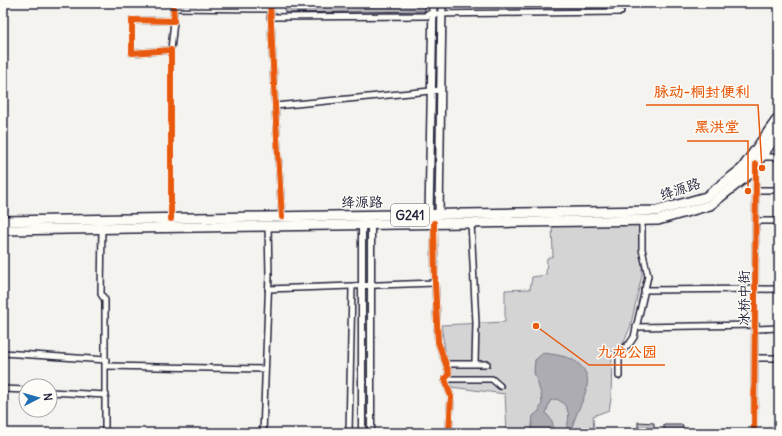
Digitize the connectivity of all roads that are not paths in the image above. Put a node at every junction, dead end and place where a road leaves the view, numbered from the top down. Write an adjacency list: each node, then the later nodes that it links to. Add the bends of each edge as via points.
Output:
1 (270, 3): 6 (street)
2 (432, 3): 8 (main road)
3 (442, 3): 7 (main road)
4 (616, 3): 7 (street, via 618,12)
5 (173, 6): 6 (street); 10 (street)
6 (270, 9): 9 (street)
7 (442, 14): 8 (street); 12 (main road)
8 (429, 15): 9 (street); 13 (main road)
9 (270, 17): 14 (street)
10 (174, 21): 11 (street); 11 (street, via 132,20 132,53)
11 (171, 50): 23 (street)
12 (441, 90): 13 (street); 24 (main road)
13 (431, 91): 14 (street); 21 (main road)
14 (275, 106): 22 (street)
15 (779, 117): 24 (highway, 绛源路 / G241, via 742,169 706,197 657,211)
16 (779, 132): 18 (highway, 绛源路 / G241)
17 (779, 157): 18 (street)
18 (759, 160): 19 (street, 冰桥中街); 25 (highway, 绛源路 / G241, via 748,175 710,204 658,220)
19 (756, 190): 20 (street); 27 (street, 冰桥中街)
20 (779, 190)
21 (429, 215): 22 (highway, 绛源路 / G241); 24 (highway, 绛源路 / G241)
22 (282, 217): 23 (highway, 绛源路 / G241)
23 (170, 219): 26 (highway, 绛源路 / G241)
24 (436, 219): 29 (highway, 绛源路 / G241); 30 (highway, 绛源路 / G241); 34 (street)
25 (642, 220): 29 (highway, 绛源路 / G241); 41 (street, via 642,249 648,276)
26 (3, 221)
27 (756, 221): 28 (street); 38 (street, 冰桥中街)
28 (779, 221)
29 (470, 223): 49 (street)
30 (367, 224): 31 (highway, 绛源路 / G241); 36 (street); 37 (street)
31 (268, 226): 32 (highway, 绛源路 / G241); 39 (street)
32 (102, 228): 33 (highway, 绛源路 / G241); 48 (street, via 101,294 105,300)
33 (3, 230)
34 (435, 283): 37 (street); 50 (street, via 438,342)
35 (352, 287): 36 (street); 39 (street); 63 (street)
36 (361, 287): 37 (street); 64 (street)
37 (370, 287): 65 (street)
38 (756, 288): 40 (street); 41 (street); 43 (street, 冰桥中街)
39 (268, 289): 53 (street)
40 (779, 289)
41 (644, 290): 42 (street)
42 (636, 327): 43 (street); 54 (street, via 634,337 619,353)
43 (756, 327): 44 (street); 46 (street, 冰桥中街)
44 (779, 328)
45 (3, 353): 48 (street)
46 (756, 358): 47 (street); 67 (street, 冰桥中街)
47 (779, 358)
48 (106, 360): 52 (street)
49 (475, 363): 50 (street); 51 (street)
50 (446, 364): 55 (street, via 448,373)
51 (487, 364)
52 (106, 366): 53 (street); 60 (street)
53 (265, 369): 62 (street)
54 (619, 376)
55 (445, 380): 56 (street, via 492,379); 66 (street, via 451,397)
56 (500, 386)
57 (3, 389): 58 (street)
58 (18, 390)
59 (58, 392): 60 (street)
60 (106, 395): 61 (street)
61 (105, 433)
62 (263, 433)
63 (349, 433)
64 (362, 433)
65 (371, 433)
66 (449, 433)
67 (754, 433)

